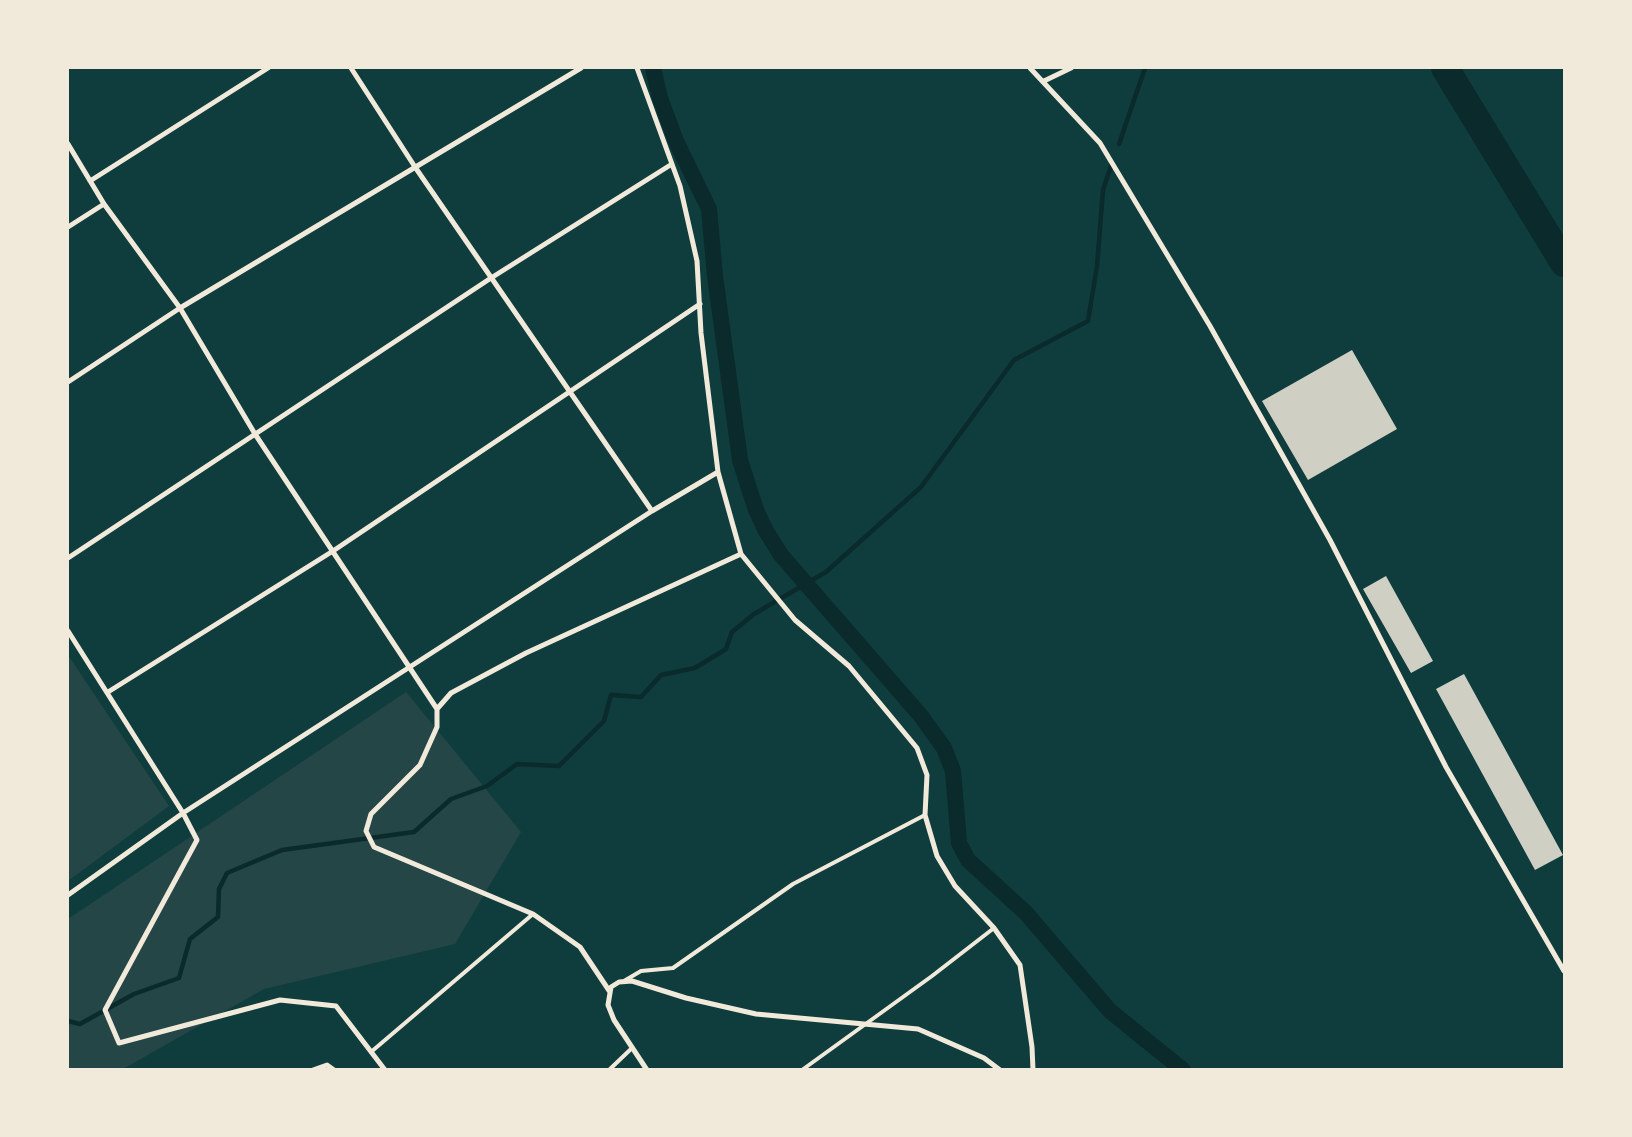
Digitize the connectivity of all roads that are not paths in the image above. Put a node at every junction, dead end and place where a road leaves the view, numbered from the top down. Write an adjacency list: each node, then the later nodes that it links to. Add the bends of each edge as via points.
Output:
1 (268, 68): 11 (street)
2 (351, 68): 10 (street)
3 (581, 68): 10 (street)
4 (637, 68): 9 (street)
5 (1030, 68): 7 (street)
6 (1071, 68): 7 (street)
7 (1044, 81): 34 (street, via 1100,143 1210,326 1330,540 1446,767)
8 (68, 144): 11 (street)
9 (672, 164): 14 (street); 15 (street, via 697,261)
10 (414, 167): 14 (street); 16 (street)
11 (90, 181): 12 (street)
12 (104, 204): 13 (street); 16 (street)
13 (68, 227)
14 (491, 278): 18 (street); 19 (street)
15 (700, 304): 18 (street); 20 (street)
16 (180, 308): 17 (street); 19 (street)
17 (68, 382)
18 (569, 391): 21 (street); 22 (street)
19 (255, 434): 22 (street); 24 (street)
20 (718, 472): 21 (street); 23 (street)
21 (652, 511): 26 (street)
22 (333, 552): 26 (street); 27 (street)
23 (741, 554): 28 (street, via 526,653 451,693); 30 (street, via 795,620 849,666 917,748 927,775)
24 (68, 558)
25 (68, 632): 27 (street)
26 (410, 668): 28 (street); 29 (street)
27 (108, 692): 29 (street)
28 (437, 709): 32 (street, via 437,727 420,764 371,814 366,831 374,848)
29 (183, 812): 31 (street); 39 (street, via 196,840 105,1010 119,1043 280,1000 336,1006)
30 (925, 815): 33 (street, via 937,856 954,886); 35 (lane, via 793,884 673,968 641,971)
31 (68, 896)
32 (533, 914): 36 (street, via 580,947); 39 (lane)
33 (994, 928): 37 (lane); 47 (street, via 1020,964)
34 (1564, 971)
35 (622, 982): 36 (street, via 611,987); 37 (street, via 632,981 686,998 756,1014)
36 (610, 993): 38 (street, via 608,1005 614,1020)
37 (865, 1024): 45 (lane); 46 (street, via 918,1029 984,1058)
38 (632, 1048): 43 (lane); 44 (street)
39 (371, 1052): 42 (street)
40 (313, 1070): 41 (street, via 327,1065)
41 (334, 1070)
42 (385, 1070)
43 (609, 1070)
44 (647, 1070)
45 (802, 1070)
46 (1000, 1070)
47 (1033, 1070)

